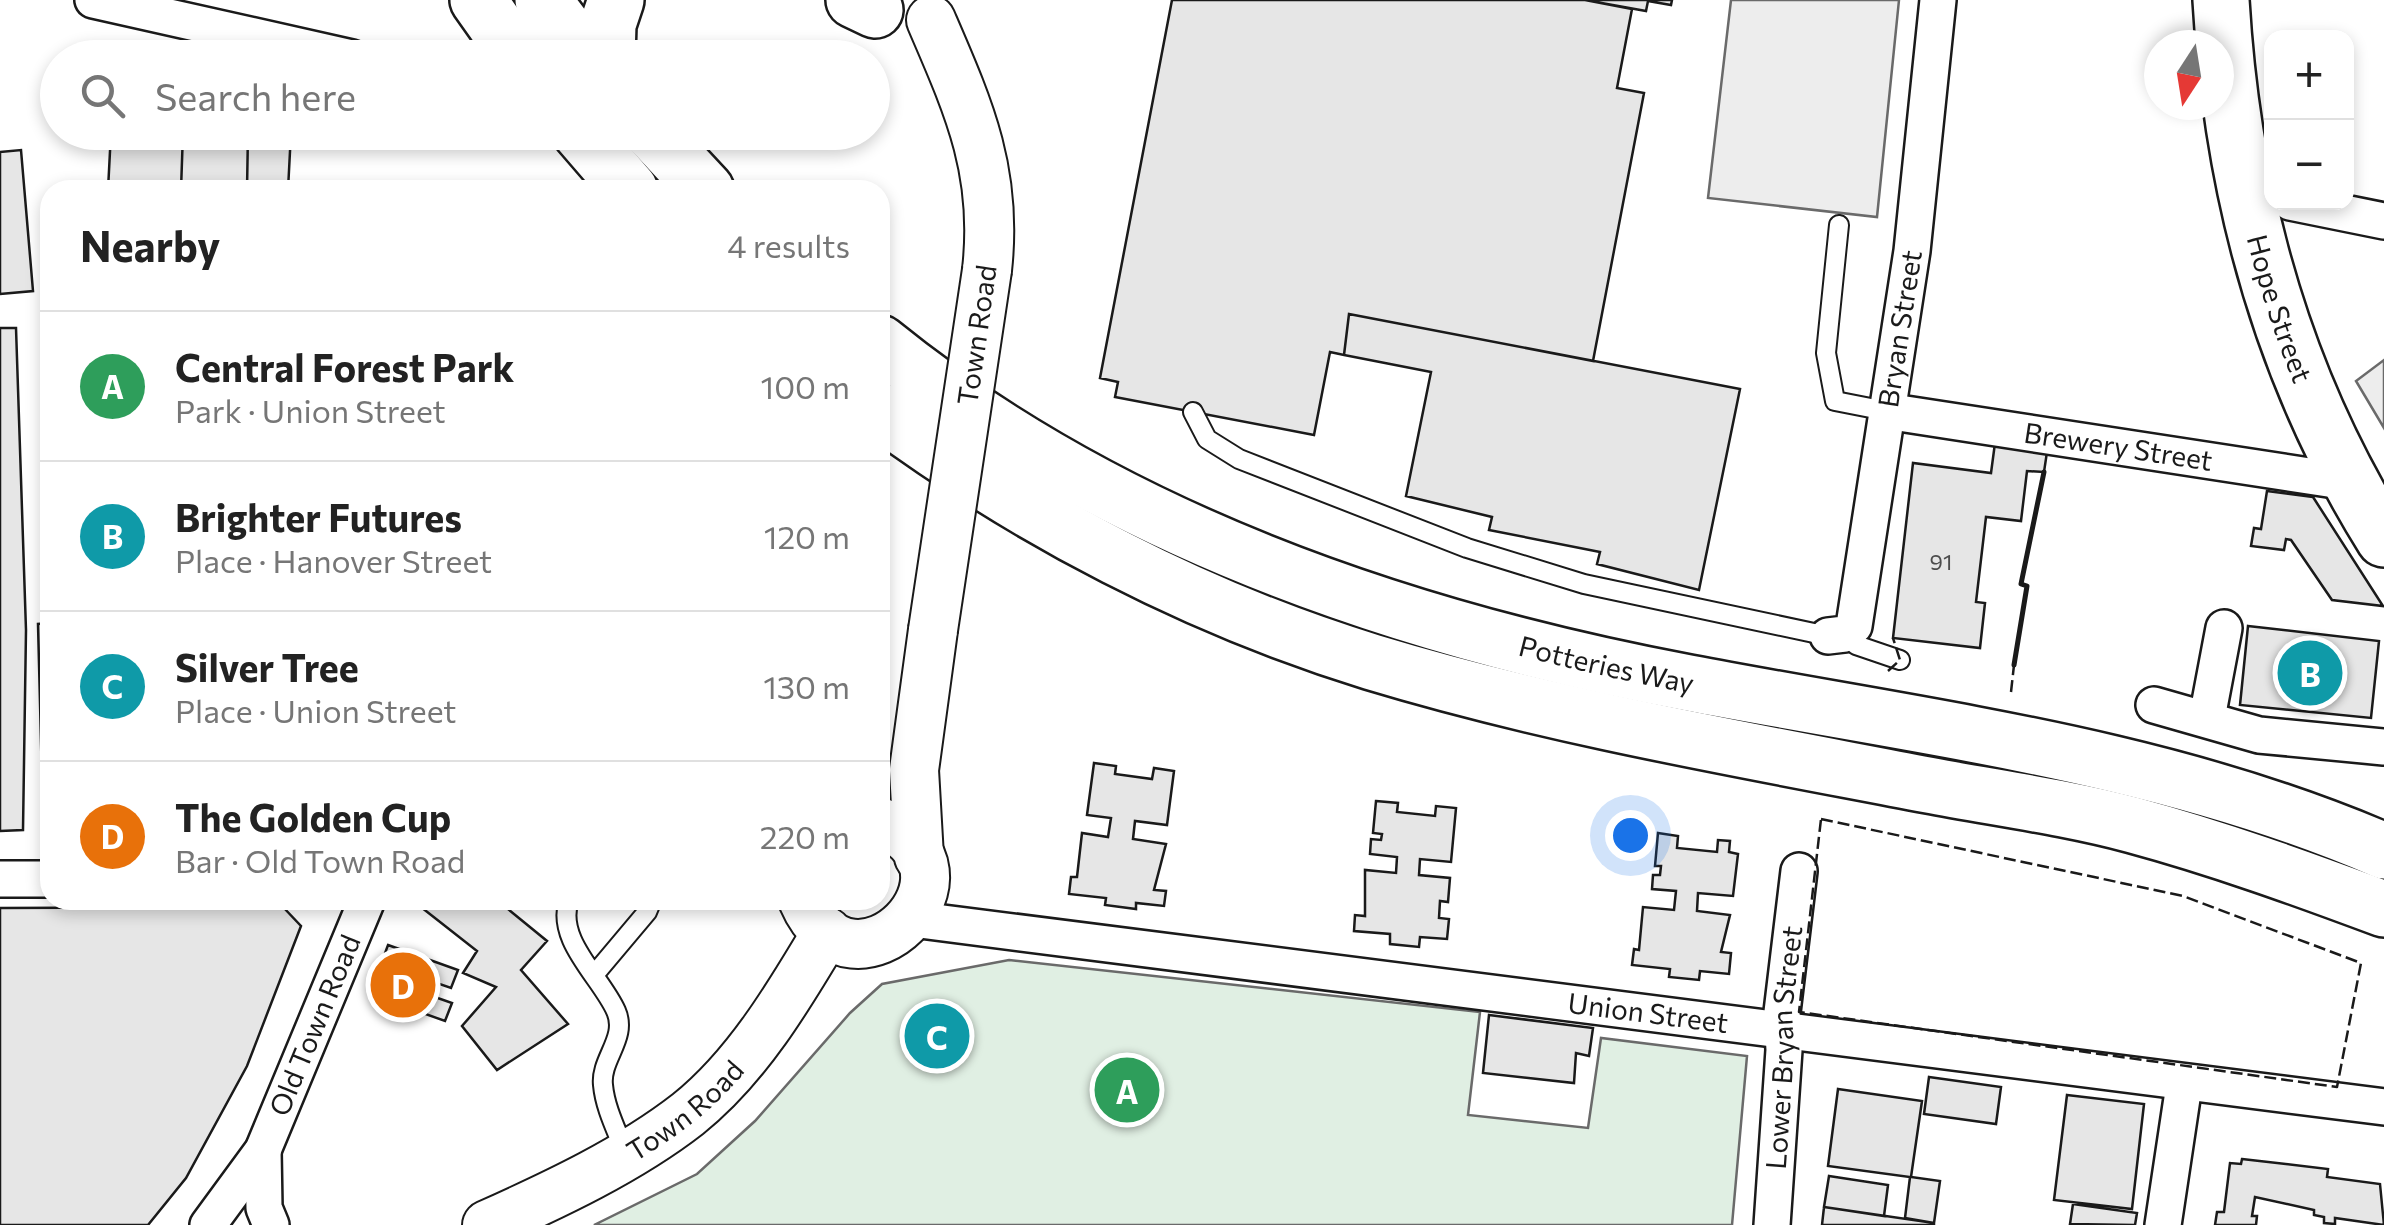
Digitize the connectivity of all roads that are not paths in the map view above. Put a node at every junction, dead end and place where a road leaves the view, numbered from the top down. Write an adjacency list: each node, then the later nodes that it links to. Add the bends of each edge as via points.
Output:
1 (95, 0): 9 (street)
2 (478, 0): 10 (main road)
3 (542, 0): 11 (main road)
4 (616, 0): 12 (main road)
5 (1938, 0): 23 (street, Bryan Street, via 1912,251)
6 (2221, 0): 13 (main road, Hope Street)
7 (866, 3): 8 (main road, via 901,24)
8 (941, 10): 30 (main road, Town Road, bridge, via 984,155 992,228)
9 (272, 40)
10 (506, 40)
11 (573, 40)
12 (609, 40)
13 (2264, 142)
14 (596, 150): 16 (main road)
15 (669, 150): 17 (main road)
16 (621, 180)
17 (697, 180)
18 (2282, 210): 26 (main road, Hope Street, via 2276,315)
19 (2328, 210): 20 (street)
20 (2384, 221)
21 (1839, 225): 23 (lane, via 1826,353 1835,401)
22 (890, 351): 37 (main road, Potteries Way, via 1056,465 1254,559 1405,612 1688,683 2134,765 2318,822)
23 (1886, 411): 26 (street, Brewery Street); 29 (street, Bryan Street, via 1854,626)
24 (1193, 412): 29 (lane, via 1207,439 1239,459 1466,548 1584,584)
25 (902, 434): 42 (main road, Potteries Way, via 1051,524 1144,570 1368,660 1662,735 2129,824)
26 (2348, 482): 27 (main road, Hope Street)
27 (2384, 539)
28 (2222, 617): 33 (street)
29 (1836, 635): 31 (lane)
30 (932, 644): 35 (main road, Town Road, via 904,758); 38 (main road, Town Road, via 914,770)
31 (1900, 660)
32 (2154, 705): 33 (street)
33 (2208, 718): 34 (street, via 2259,735)
34 (2384, 747)
35 (890, 782)
36 (890, 828): 38 (main road, via 905,836)
37 (2384, 851)
38 (919, 858): 47 (main road, Town Road, via 924,890)
39 (1798, 871): 49 (street, Lower Bryan Street)
40 (0, 878): 41 (street)
41 (40, 878)
42 (2384, 909)
43 (363, 910): 52 (street, Old Town Road)
44 (565, 910): 48 (lane, via 570,937)
45 (649, 910): 48 (lane)
46 (815, 916): 47 (main road, via 850,942 874,942); 53 (main road, Town Road, via 782,1009 689,1112)
47 (912, 919): 49 (street, Union Street)
48 (594, 974): 53 (lane, via 618,1014 618,1040 602,1082)
49 (1784, 1032): 50 (street, Union Street); 57 (street, Lower Bryan Street)
50 (2184, 1085): 51 (street, Union Street); 58 (street)
51 (2384, 1107)
52 (263, 1150): 54 (street, Old Town Road); 55 (street, Old Town Road, via 264,1208)
53 (625, 1152): 56 (main road, Town Road)
54 (208, 1225)
55 (271, 1225)
56 (487, 1225)
57 (1772, 1225)
58 (2163, 1225)

